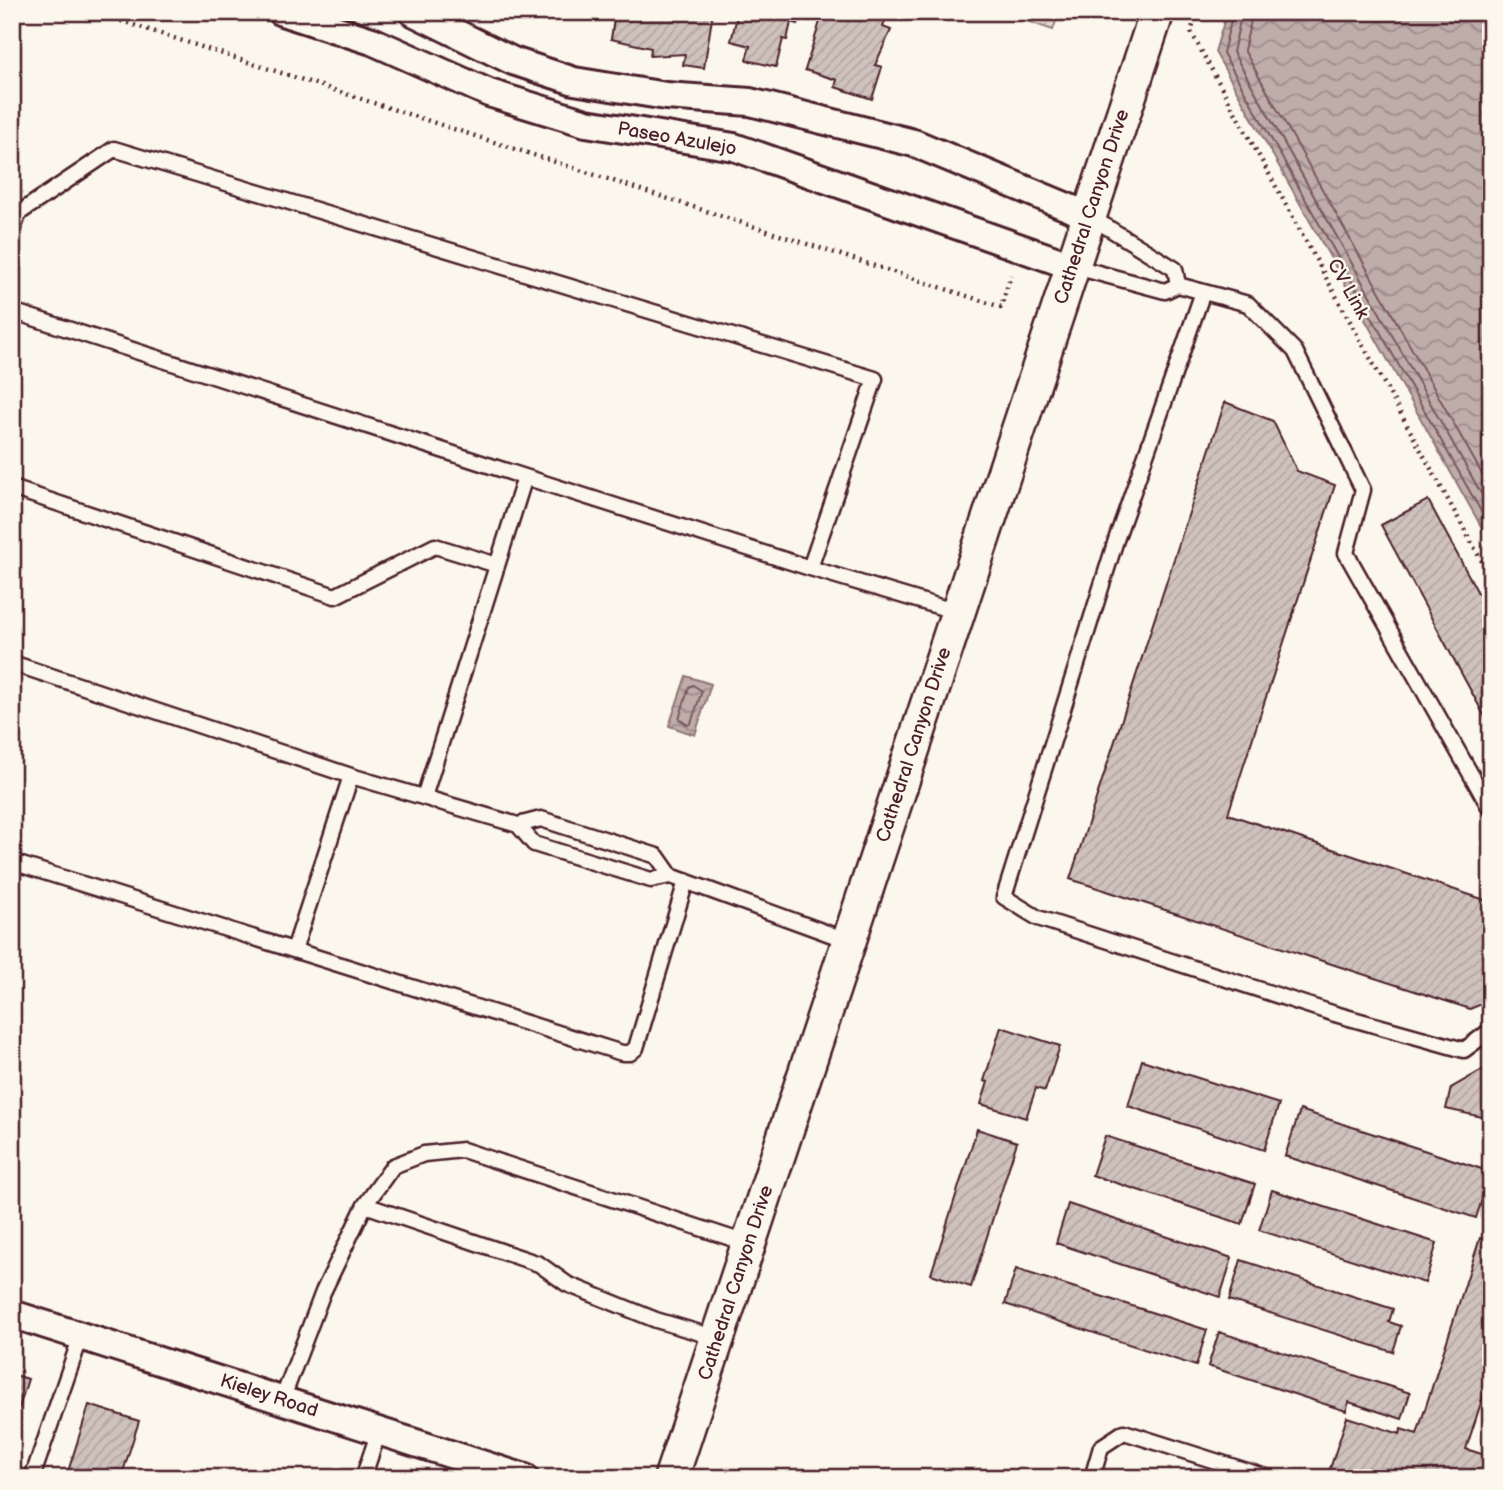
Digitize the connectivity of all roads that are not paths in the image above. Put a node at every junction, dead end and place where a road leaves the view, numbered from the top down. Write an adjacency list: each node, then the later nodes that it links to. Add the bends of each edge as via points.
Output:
1 (282, 12): 6 (street, Paseo Azulejo, via 372,41 489,93 586,123 734,147)
2 (413, 12): 4 (street, Paseo Azulejo, via 513,61 574,81 666,96 750,102 914,143)
3 (1157, 12): 4 (street, Cathedral Canyon Drive)
4 (1089, 216): 6 (street, Cathedral Canyon Drive); 7 (lane, via 1175,269)
5 (12, 232): 13 (lane, via 19,213 114,149 875,379)
6 (1072, 266): 7 (lane, via 1165,291); 14 (street, Cathedral Canyon Drive)
7 (1178, 285): 8 (lane)
8 (1203, 292): 18 (lane, via 1248,304 1295,351 1363,490 1346,554); 24 (lane, via 1116,540 1003,897 1038,918 1335,1014 1465,1050)
9 (12, 311): 10 (lane)
10 (524, 477): 12 (lane); 13 (lane)
11 (12, 488): 12 (lane, via 335,596 435,545)
12 (498, 565): 17 (lane)
13 (810, 568): 14 (lane)
14 (957, 612): 22 (street, Cathedral Canyon Drive)
15 (12, 663): 16 (lane)
16 (351, 776): 17 (lane); 23 (lane)
17 (424, 797): 19 (lane)
18 (1491, 810)
19 (518, 825): 21 (lane, via 534,844 651,880); 21 (lane, via 541,819 657,856)
20 (12, 862): 23 (lane)
21 (679, 879): 22 (lane); 23 (lane, via 631,1053)
22 (849, 941): 26 (street, Cathedral Canyon Drive)
23 (294, 950)
24 (1491, 1030)
25 (365, 1205): 26 (lane, via 393,1166 424,1154 463,1150); 29 (lane, via 539,1264 567,1284 656,1320); 30 (lane, via 323,1292)
26 (749, 1244): 29 (street, Cathedral Canyon Drive)
27 (12, 1314): 28 (street, Kieley Road)
28 (81, 1336): 30 (street, Kieley Road); 32 (lane)
29 (718, 1338): 35 (street, Cathedral Canyon Drive)
30 (282, 1400): 31 (street, Kieley Road)
31 (379, 1431): 33 (lane); 34 (street, Kieley Road)
32 (32, 1478)
33 (363, 1478)
34 (525, 1478)
35 (671, 1478)
36 (1091, 1478): 37 (lane, via 1101,1447 1124,1432)
37 (1269, 1478)

